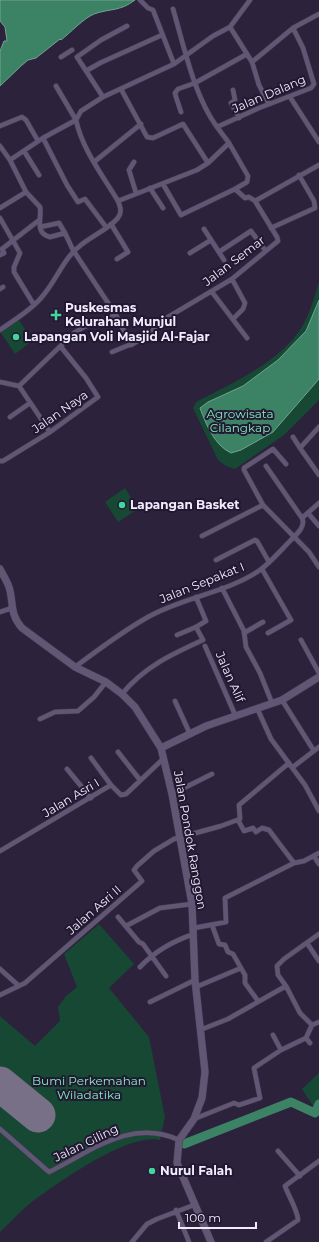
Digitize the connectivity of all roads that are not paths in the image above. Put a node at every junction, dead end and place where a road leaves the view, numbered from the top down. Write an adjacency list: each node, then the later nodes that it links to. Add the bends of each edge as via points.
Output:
1 (140, 0): 8 (street, via 153,10)
2 (250, 0): 6 (street)
3 (173, 9): 10 (street)
4 (319, 14): 7 (street)
5 (127, 26): 12 (street)
6 (230, 27): 9 (street); 10 (street)
7 (293, 28): 13 (street); 21 (street, Jalan Dalang, via 303,48 314,84 311,88)
8 (162, 35): 14 (street); 15 (street)
9 (247, 54): 13 (street); 16 (street)
10 (186, 56): 14 (street); 16 (street)
11 (61, 57): 12 (street, via 71,48)
12 (77, 57): 15 (street)
13 (252, 62): 22 (street, via 259,85)
14 (174, 64): 18 (street)
15 (86, 71): 20 (street)
16 (195, 83): 23 (street, via 176,91); 28 (street)
17 (56, 86): 25 (street)
18 (121, 89): 20 (street); 26 (street)
19 (233, 90): 24 (street, via 234,100 231,103)
20 (103, 97): 25 (street, via 81,111)
21 (290, 97): 22 (street, Jalan Dalang); 31 (street)
22 (269, 104): 24 (street, Jalan Dalang)
23 (181, 112)
24 (239, 118): 28 (street, Jalan Dalang)
25 (76, 120): 29 (street); 36 (street)
26 (141, 124): 36 (street); 38 (street, via 149,138 183,124)
27 (0, 126): 30 (street, via 22,117)
28 (216, 127): 32 (street)
29 (43, 138): 30 (street); 55 (street, via 78,202 85,199)
30 (38, 141): 34 (street)
31 (319, 142)
32 (229, 143): 38 (street); 44 (street, via 248,176 247,182)
33 (0, 146): 35 (street)
34 (24, 151): 35 (street); 40 (street)
35 (10, 160): 45 (street)
36 (94, 162): 48 (street)
37 (134, 162): 46 (street, via 130,173)
38 (208, 163): 42 (street)
39 (319, 165): 41 (street)
40 (39, 174)
41 (299, 176): 47 (street); 56 (street, via 314,201 315,208)
42 (163, 184): 43 (street); 44 (street, via 181,215)
43 (150, 188): 46 (street); 50 (street)
44 (235, 189): 47 (street, via 245,198 249,197)
45 (26, 192): 49 (street); 52 (street, via 40,207)
46 (136, 193): 48 (street)
47 (255, 201): 56 (street, Jalan Semar)
48 (118, 202): 53 (street, via 121,208 119,218)
49 (0, 208)
50 (163, 208)
51 (0, 218): 59 (street)
52 (38, 221): 54 (street); 59 (street)
53 (111, 224): 55 (street); 66 (street, via 128,252)
54 (40, 227): 58 (street, via 44,234 50,237); 58 (street, via 59,222)
55 (106, 227): 61 (street)
56 (271, 228): 62 (street, Jalan Semar, via 278,239)
57 (204, 229): 60 (street)
58 (65, 233): 61 (street)
59 (14, 240): 65 (street, via 2,249 4,253); 70 (street, via 20,256 14,266 14,272)
60 (212, 240): 63 (street); 64 (street)
61 (73, 250): 70 (street, via 56,279); 71 (street)
62 (265, 250): 63 (street, via 251,231); 68 (street, Jalan Semar)
63 (219, 252): 67 (street)
64 (190, 253)
65 (0, 255)
66 (117, 259)
67 (224, 260)
68 (232, 279): 69 (street, Jalan Semar); 72 (street, via 245,303 243,309)
69 (212, 292): 72 (street); 75 (street, Jalan Semar, via 158,323 151,333)
70 (34, 305): 73 (street)
71 (116, 315): 75 (street); 76 (street, via 80,329)
72 (233, 318): 74 (street)
73 (0, 330)
74 (247, 338)
75 (130, 345): 77 (street, Jalan Semar)
76 (61, 346): 79 (street); 83 (street, Jalan Naya, via 98,397)
77 (112, 352)
78 (0, 382): 79 (street)
79 (19, 386): 80 (street)
80 (30, 403): 81 (street); 83 (street)
81 (10, 417)
82 (319, 427): 85 (street)
83 (50, 432): 86 (street, Jalan Naya)
84 (293, 437): 85 (street)
85 (300, 448): 89 (street)
86 (0, 461)
87 (286, 464): 91 (street, via 273,449 244,468)
88 (266, 466): 93 (street)
89 (319, 475)
90 (319, 503): 92 (street)
91 (263, 505): 95 (street); 96 (street)
92 (308, 513): 93 (street); 94 (street)
93 (302, 518): 96 (street, Jalan Sepakat I, via 303,526)
94 (319, 526)
95 (202, 536)
96 (294, 537): 98 (street, Jalan Sepakat I); 99 (street)
97 (216, 560): 98 (street, via 255,540)
98 (269, 562): 100 (street, Jalan Sepakat I)
99 (319, 567)
100 (262, 569): 102 (street, Jalan Sepakat I); 109 (street, via 291,620)
101 (0, 570): 104 (street, Jalan Pondok Ranggon, via 9,587)
102 (222, 588): 103 (street, Jalan Sepakat I); 108 (street)
103 (196, 597): 107 (street, via 206,621); 113 (street, Jalan Sepakat I, via 147,617)
104 (12, 608): 105 (street); 113 (street, Jalan Pondok Ranggon, via 13,617 22,628)
105 (0, 612)
106 (263, 622): 108 (street)
107 (196, 627): 110 (street); 117 (street, Jalan Alif, via 203,640 164,658)
108 (244, 633): 120 (street, via 246,647)
109 (268, 633)
110 (177, 635)
111 (301, 640): 114 (street)
112 (205, 646): 122 (street, Jalan Alif)
113 (75, 667): 116 (street, Jalan Pondok Ranggon)
114 (319, 673)
115 (319, 677): 118 (street)
116 (106, 682): 117 (street, Jalan Pondok Ranggon); 123 (street, via 78,712 55,712)
117 (122, 694): 126 (street, Jalan Pondok Ranggon, via 135,707)
118 (282, 700): 120 (street); 127 (street)
119 (175, 701): 124 (street)
120 (272, 703): 121 (street)
121 (257, 708): 122 (street); 131 (street, via 271,739)
122 (236, 717): 124 (street, via 219,721)
123 (40, 719)
124 (190, 734): 126 (street)
125 (319, 747): 127 (street)
126 (161, 748): 130 (street, Jalan Pondok Ranggon)
127 (314, 750): 132 (street)
128 (118, 752): 135 (street)
129 (91, 758): 136 (street)
130 (163, 759): 135 (street, Jalan Asri I); 137 (street, Jalan Pondok Ranggon)
131 (290, 763): 132 (street); 140 (street, via 239,805)
132 (293, 767): 139 (street)
133 (67, 770): 138 (street)
134 (212, 774): 137 (street)
135 (140, 780): 136 (street, Jalan Asri I, via 123,796)
136 (111, 785): 138 (street, Jalan Asri I)
137 (172, 794): 141 (street, Jalan Pondok Ranggon)
138 (91, 798): 142 (street, Jalan Asri I)
139 (319, 811)
140 (238, 820): 141 (street); 145 (street, via 244,831 253,828 256,832 262,828 268,830)
141 (180, 837): 147 (street, Jalan Pondok Ranggon); 161 (street, Jalan Asri II, via 154,851 137,866 134,872 142,881)
142 (0, 851)
143 (319, 853): 144 (street)
144 (314, 856): 145 (street, via 304,862); 146 (street)
145 (294, 863): 149 (street, via 226,898 226,922)
146 (319, 864)
147 (192, 904): 150 (street, via 160,908); 151 (street, Jalan Pondok Ranggon)
148 (118, 918): 150 (street)
149 (212, 925): 151 (street); 157 (street, via 219,944 225,945)
150 (126, 926): 154 (street)
151 (194, 931): 154 (street); 160 (street, Jalan Pondok Ranggon)
152 (319, 934): 153 (street)
153 (307, 943): 155 (street); 162 (street, via 277,966 278,975)
154 (151, 956): 156 (street); 159 (street)
155 (319, 961)
156 (140, 967)
157 (241, 968): 160 (street); 164 (street, via 246,983)
158 (0, 969): 161 (street)
159 (166, 976)
160 (196, 984): 165 (street); 168 (street, Jalan Pondok Ranggon)
161 (19, 986): 163 (street, Jalan Asri II)
162 (286, 986): 164 (street); 167 (street, via 300,1013)
163 (0, 995)
164 (258, 1001): 168 (street, via 228,1019)
165 (150, 1002)
166 (319, 1022): 167 (street)
167 (312, 1025): 170 (street)
168 (200, 1030): 173 (street, Jalan Pondok Ranggon, via 204,1049 204,1086)
169 (273, 1035): 172 (street)
170 (306, 1038): 171 (street); 172 (street)
171 (310, 1044)
172 (281, 1050): 173 (street, via 254,1068 260,1098 239,1105 234,1103)
173 (194, 1119): 175 (street, Jalan Pondok Ranggon)
174 (0, 1129): 175 (street, Jalan Giling, via 49,1172 116,1137 131,1132 150,1133)
175 (179, 1140): 179 (street, via 177,1163)
176 (278, 1151): 178 (street)
177 (319, 1161): 178 (street)
178 (300, 1176): 184 (street, via 286,1186 298,1220)
179 (194, 1205): 180 (street); 183 (street)
180 (176, 1210): 181 (street, via 148,1224); 182 (street)
181 (132, 1242)
182 (189, 1242)
183 (211, 1242)
184 (266, 1242)

